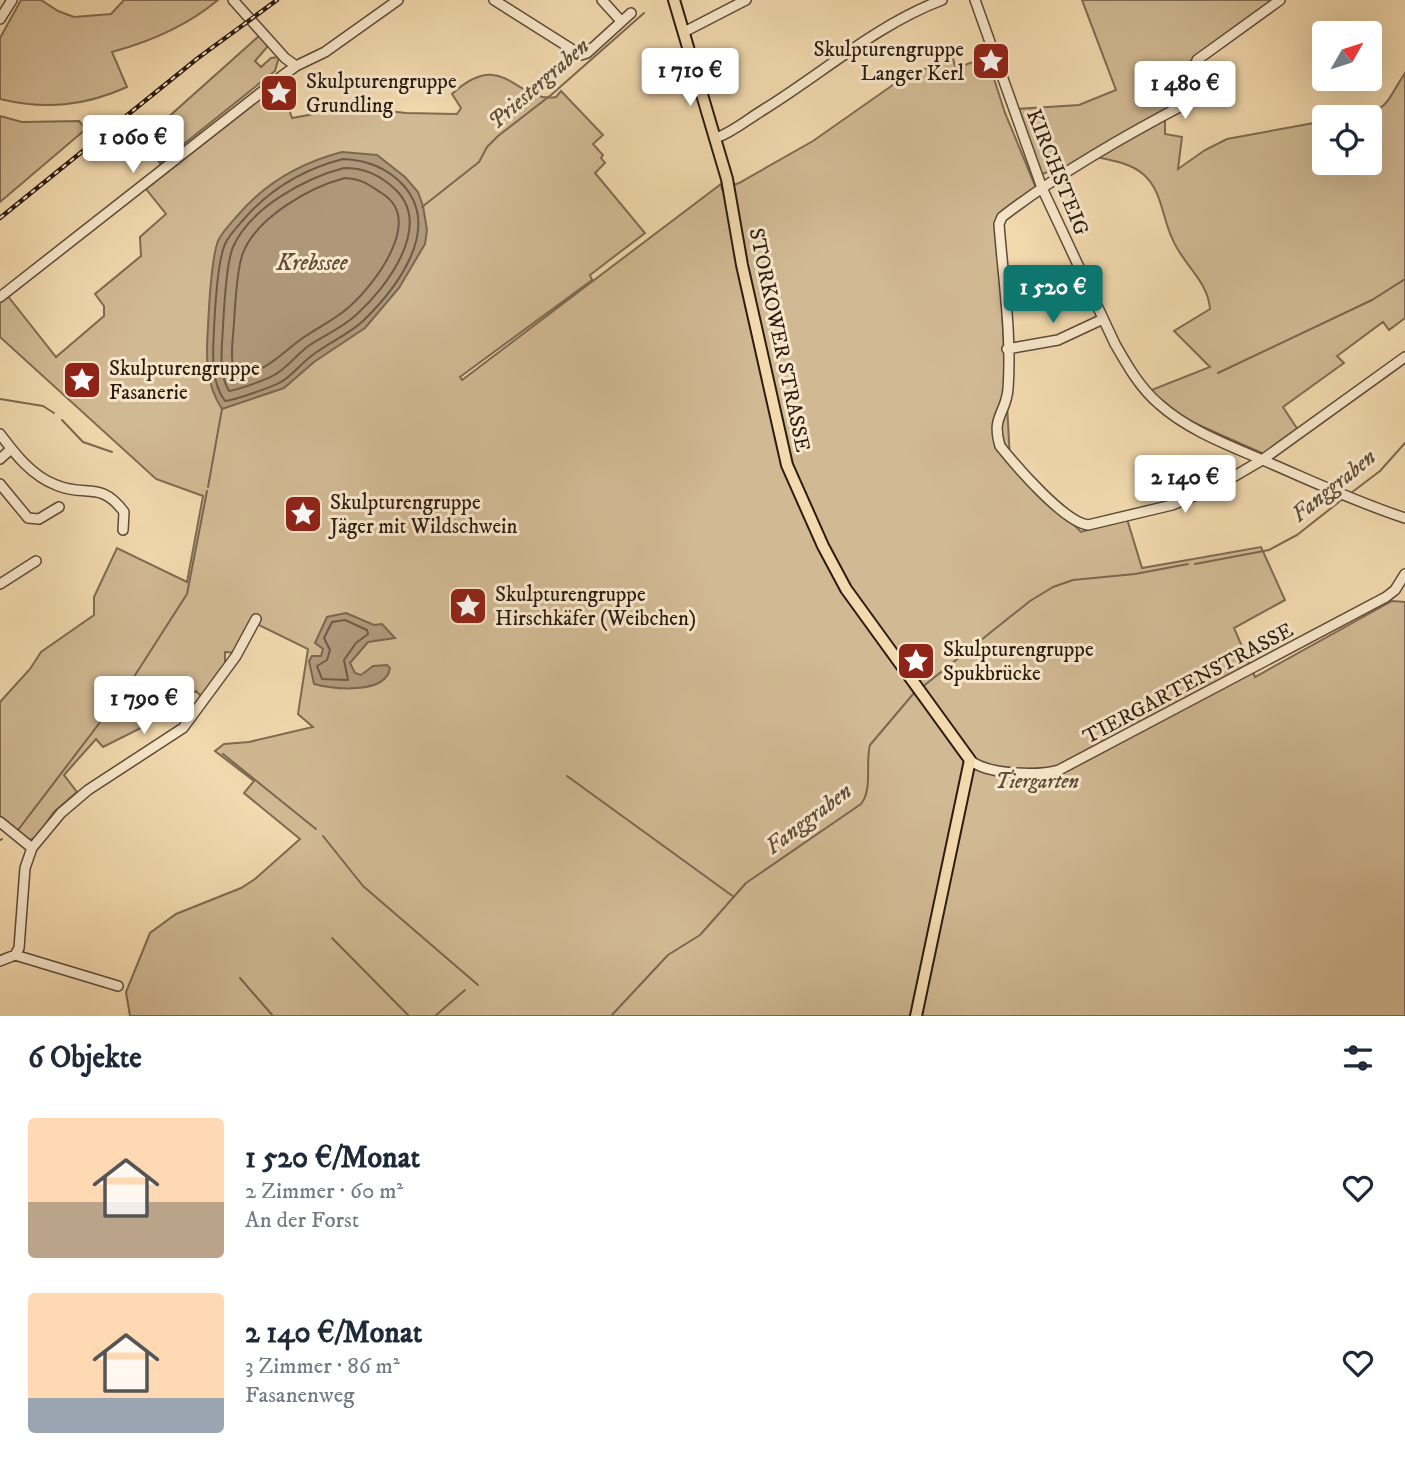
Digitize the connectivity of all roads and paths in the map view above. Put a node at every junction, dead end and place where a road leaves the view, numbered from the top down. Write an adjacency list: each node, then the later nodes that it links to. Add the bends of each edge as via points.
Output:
1 (233, 0): 15 (street)
2 (398, 0): 15 (street, via 316,58)
3 (494, 0): 13 (street, via 582,55)
4 (602, 0): 13 (street)
5 (674, 0): 14 (main road, STORKOWER STRASSE)
6 (746, 0): 14 (street)
7 (942, 0): 16 (street, via 892,22 804,85)
8 (975, 0): 17 (street, KIRCHSTEIG)
9 (1280, 0): 17 (street, via 1197,60 1187,103)
10 (10, 1): 12 (street)
11 (631, 13): 13 (street)
12 (0, 19)
13 (621, 21)
14 (689, 30): 16 (main road, STORKOWER STRASSE)
15 (296, 66): 18 (street)
16 (716, 138): 34 (main road, STORKOWER STRASSE, via 787,465 846,589)
17 (1042, 188): 19 (street, KIRCHSTEIG); 20 (street, via 999,224)
18 (0, 297)
19 (1103, 319): 20 (street, via 1058,340); 25 (street, KIRCHSTEIG, via 1127,365 1160,405 1189,425)
20 (1007, 349): 25 (street, via 1008,391 996,432 1000,446 1079,524 1183,500)
21 (1405, 357): 25 (street)
22 (0, 433): 23 (street)
23 (11, 449): 24 (street); 29 (street, via 49,482 111,496 124,512)
24 (0, 459)
25 (1262, 460): 28 (street, KIRCHSTEIG)
26 (0, 484): 27 (street, via 28,518 39,519)
27 (59, 507)
28 (1405, 518)
29 (123, 530)
30 (36, 561): 32 (street)
31 (1405, 574): 34 (street, TIERGARTENSTRASSE, via 1386,597 1059,770 995,771)
32 (0, 584)
33 (256, 619): 36 (street, via 236,656 183,727 88,790)
34 (970, 761): 40 (main road)
35 (0, 822): 36 (street)
36 (32, 848): 37 (street, via 25,868)
37 (15, 955): 38 (street); 39 (street)
38 (0, 961)
39 (118, 986)
40 (916, 1016)

